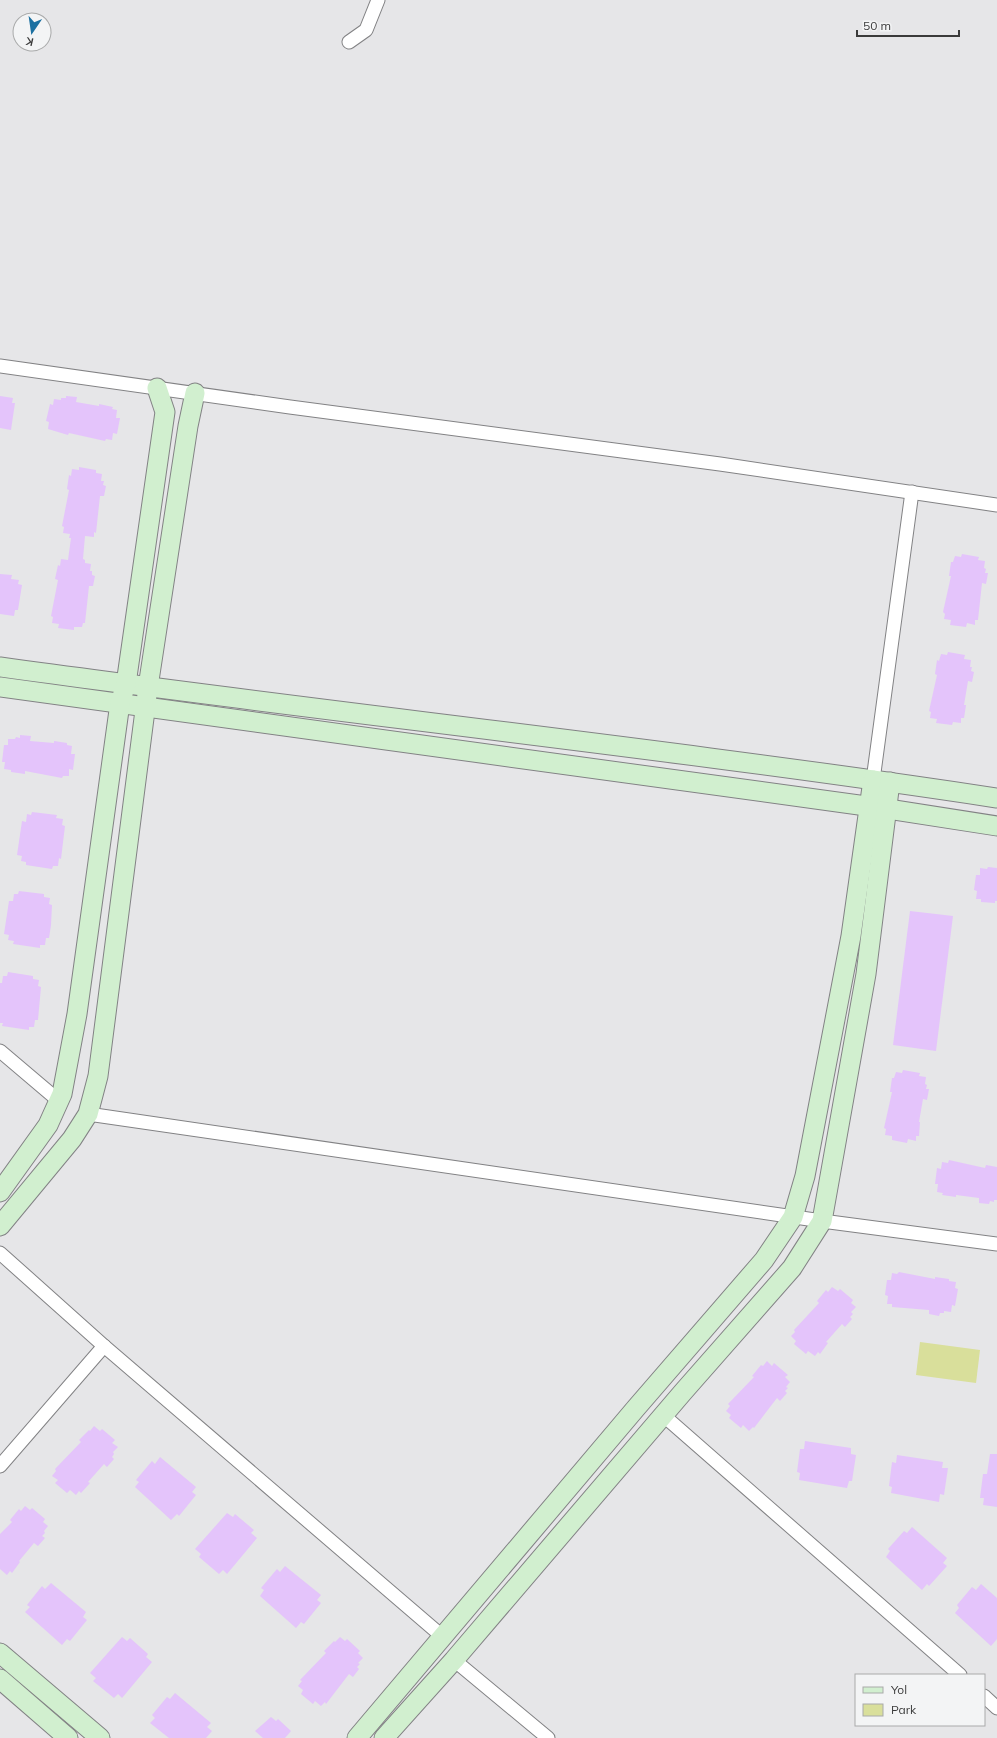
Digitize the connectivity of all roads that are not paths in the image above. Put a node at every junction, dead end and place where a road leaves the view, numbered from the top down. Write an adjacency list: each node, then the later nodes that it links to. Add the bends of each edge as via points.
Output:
1 (378, 0): 2 (street, via 366,30)
2 (349, 42)
3 (0, 366): 4 (street)
4 (157, 388): 5 (street); 9 (main road, via 165,412)
5 (195, 393): 6 (street); 11 (main road)
6 (912, 492): 7 (street); 14 (street)
7 (997, 505)
8 (0, 667): 9 (main road)
9 (126, 684): 11 (main road); 12 (main road)
10 (0, 687): 12 (main road)
11 (148, 687): 13 (main road); 14 (main road)
12 (120, 703): 13 (main road); 20 (main road, via 77,1014)
13 (146, 706): 16 (main road); 21 (main road, via 98,1076)
14 (881, 781): 15 (main road); 16 (main road); 17 (main road)
15 (997, 798)
16 (868, 807): 17 (main road); 23 (main road, via 850,944 806,1176)
17 (888, 810): 18 (main road); 24 (main road, via 866,974)
18 (997, 826)
19 (0, 1051): 20 (street)
20 (59, 1101): 22 (main road, via 48,1125)
21 (88, 1114): 23 (street); 25 (main road, via 72,1139)
22 (0, 1192)
23 (793, 1217): 24 (street); 31 (main road, via 764,1260)
24 (822, 1222): 26 (street); 29 (main road, via 792,1268)
25 (0, 1226)
26 (997, 1244)
27 (0, 1253): 28 (street)
28 (104, 1346): 30 (street); 31 (street)
29 (663, 1415): 33 (main road); 34 (street)
30 (0, 1466)
31 (443, 1637): 40 (main road)
32 (0, 1653): 39 (main road)
33 (454, 1660): 41 (main road); 42 (street)
34 (959, 1674)
35 (0, 1679): 38 (main road)
36 (985, 1697): 37 (street)
37 (997, 1708)
38 (68, 1738)
39 (100, 1738)
40 (357, 1738)
41 (384, 1738)
42 (548, 1738)

